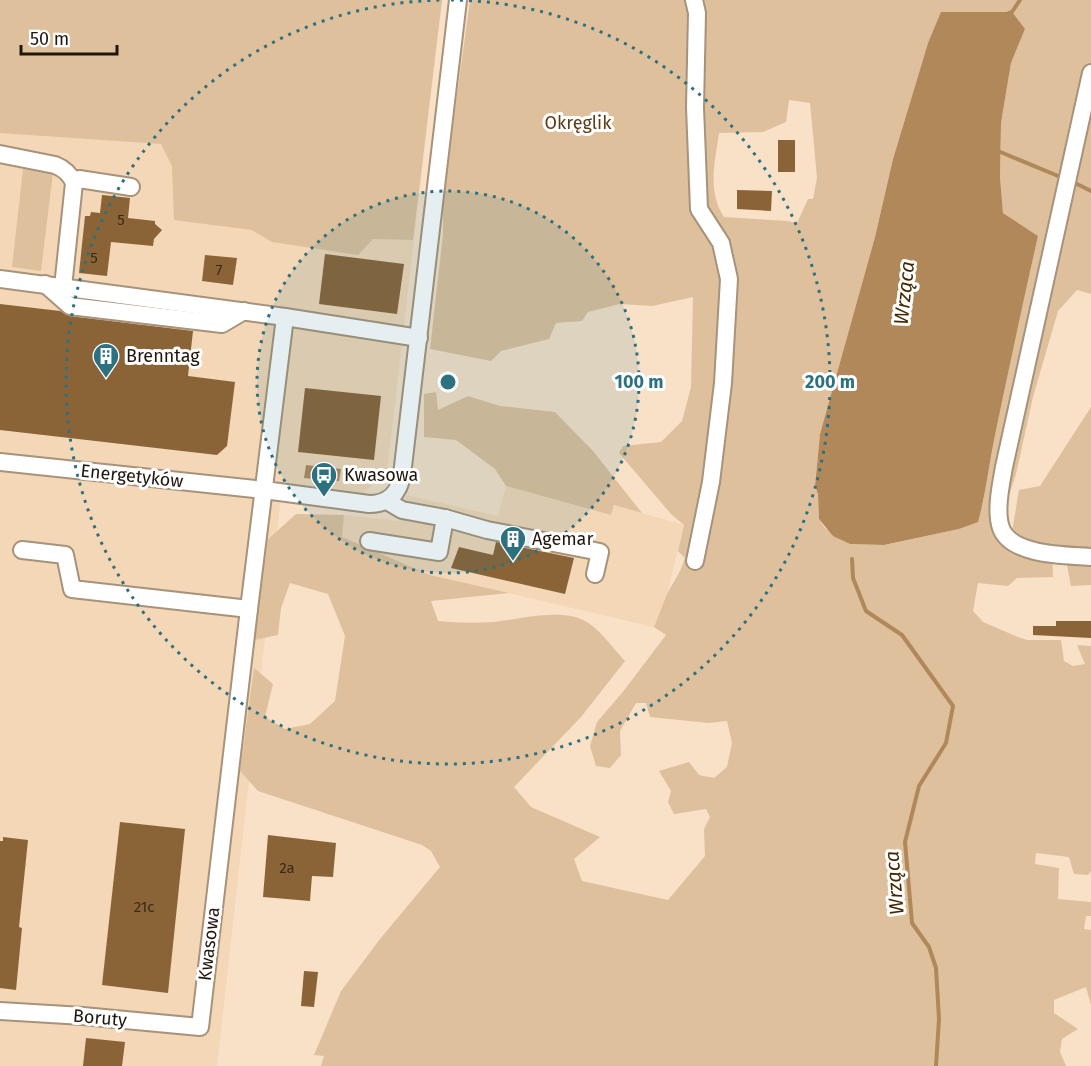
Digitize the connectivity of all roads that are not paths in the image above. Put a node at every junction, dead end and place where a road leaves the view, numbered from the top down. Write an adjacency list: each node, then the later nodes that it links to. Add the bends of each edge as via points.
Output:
1 (458, 0): 12 (street)
2 (693, 0): 20 (street, via 697,13 699,209 721,243 729,279 723,383 711,482)
3 (1091, 73): 19 (street, via 999,498 1000,525 1011,540 1038,552)
4 (0, 154): 5 (street, via 56,165)
5 (74, 183): 6 (street, via 79,179); 9 (street)
6 (131, 187)
7 (0, 279): 8 (street)
8 (45, 284): 9 (street); 10 (street, via 70,306 222,324)
9 (63, 287): 10 (street)
10 (244, 311): 11 (street)
11 (285, 317): 12 (street); 14 (street, Kwasowa)
12 (419, 338): 15 (street, via 402,475 399,488)
13 (0, 462): 14 (street, Energetyków)
14 (264, 490): 15 (street, via 369,504); 22 (street, Kwasowa)
15 (387, 501): 16 (street, via 402,510)
16 (445, 518): 17 (street, via 439,552); 21 (street, via 600,552)
17 (369, 541)
18 (22, 550): 22 (street, via 65,555 72,589)
19 (1091, 557)
20 (695, 561)
21 (595, 574)
22 (249, 609): 24 (street, Kwasowa)
23 (0, 1011): 24 (street, Boruty)
24 (200, 1027)

